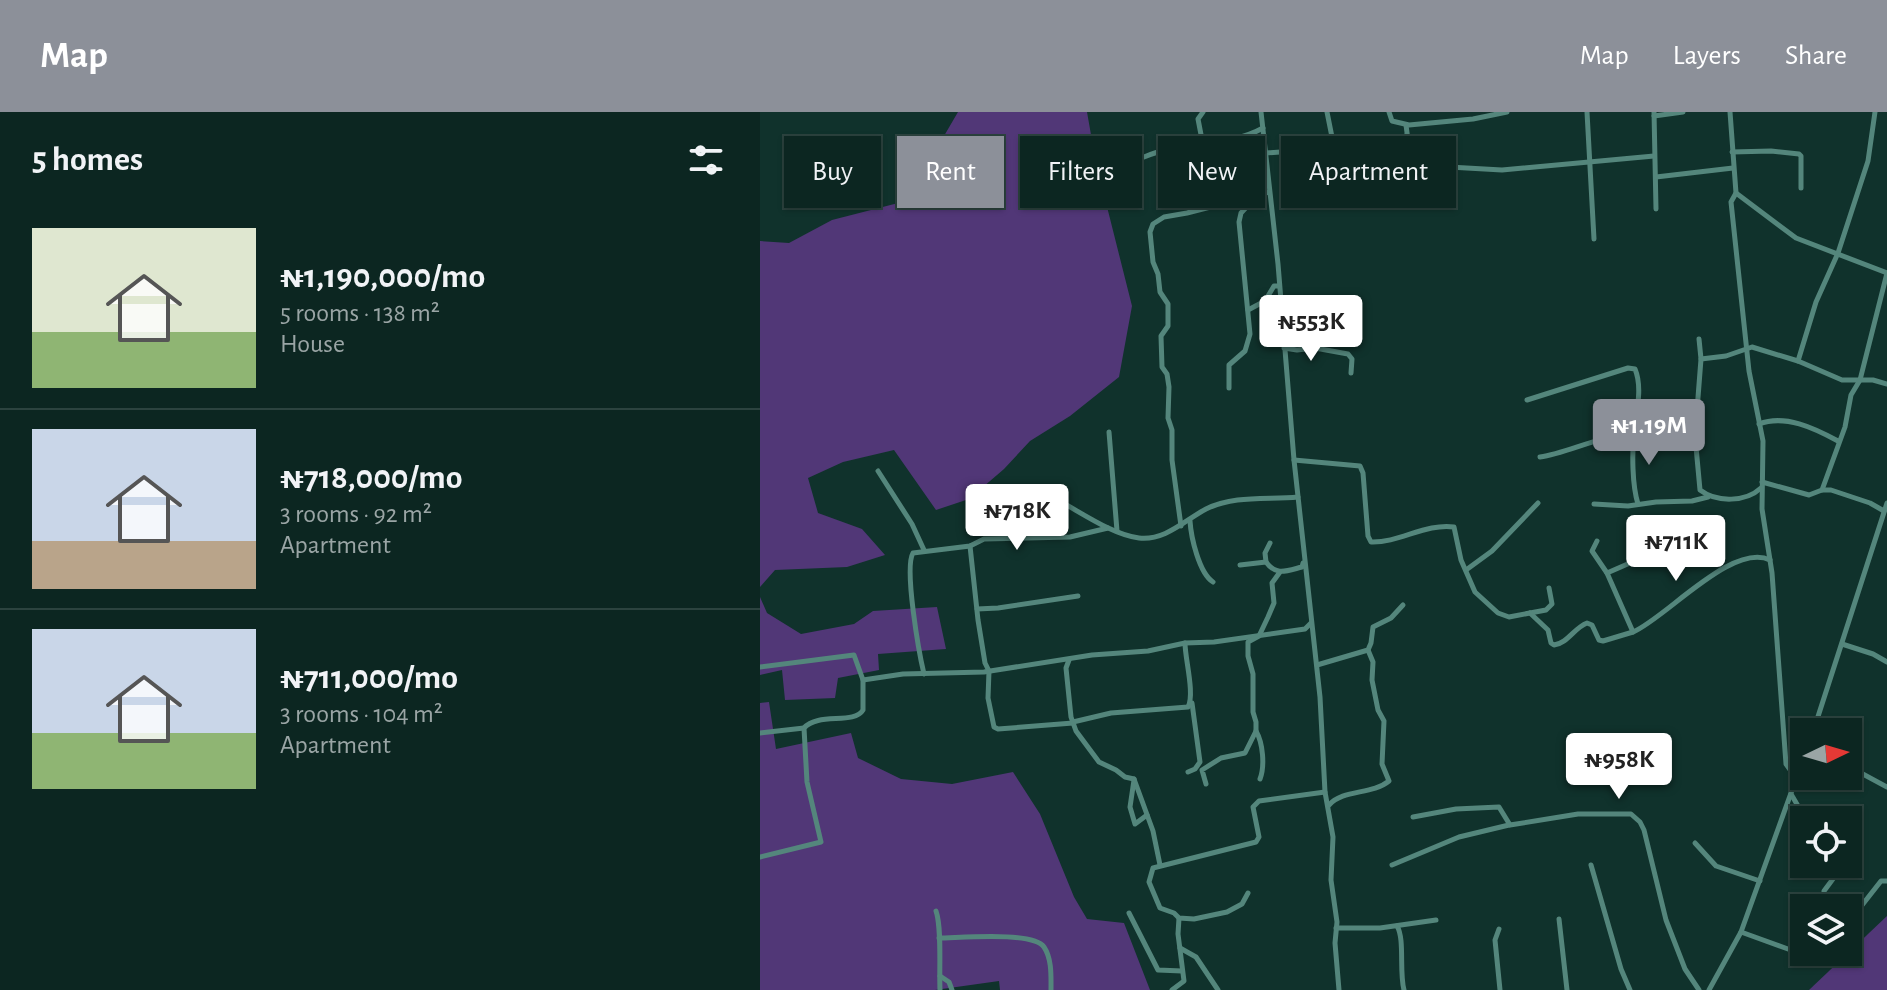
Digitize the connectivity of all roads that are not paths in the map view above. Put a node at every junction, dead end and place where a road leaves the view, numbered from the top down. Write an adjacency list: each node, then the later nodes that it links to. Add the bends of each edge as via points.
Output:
1 (1203, 112): 14 (street, via 1198,119)
2 (1261, 112): 12 (street)
3 (1327, 112): 16 (street)
4 (1389, 112): 11 (street, via 1392,121)
5 (1507, 112): 11 (street)
6 (1587, 112): 24 (street)
7 (1683, 112): 10 (street)
8 (1730, 112): 19 (street)
9 (1875, 112): 37 (street, via 1868,161)
10 (1654, 114): 22 (street)
11 (1406, 125): 13 (street)
12 (1263, 128): 15 (street); 20 (street)
13 (1407, 135): 17 (street); 24 (street, via 1411,163 1419,170)
14 (1201, 136)
15 (1242, 136)
16 (1332, 136)
17 (1404, 136)
18 (1281, 152): 20 (street)
19 (1732, 152): 25 (street); 27 (street, via 1799,154)
20 (1266, 153): 28 (street)
21 (1158, 154): 23 (street)
22 (1654, 156): 24 (street); 26 (street)
23 (1144, 157)
24 (1591, 163): 36 (street)
25 (1733, 168): 26 (street); 30 (street)
26 (1656, 177): 35 (street)
27 (1801, 188)
28 (1269, 192): 29 (street); 39 (street)
29 (1265, 193)
30 (1736, 193): 31 (street); 32 (street)
31 (1741, 199): 32 (street); 37 (street, via 1796,238)
32 (1731, 202): 42 (street)
33 (1202, 208): 73 (street, via 1164,217 1150,232 1160,292 1168,304 1162,367 1169,387)
34 (1246, 208): 40 (street, via 1239,222)
35 (1656, 209)
36 (1594, 239)
37 (1838, 253): 38 (street); 45 (street)
38 (1887, 273): 47 (street)
39 (1279, 286): 40 (street); 43 (street)
40 (1248, 310): 49 (street, via 1250,334 1245,351 1229,365)
41 (1699, 339): 44 (street)
42 (1747, 347): 44 (street); 45 (street); 51 (street)
43 (1284, 348): 46 (street, via 1348,354); 56 (street)
44 (1701, 359): 59 (street, via 1695,436)
45 (1798, 361): 47 (street, via 1842,380)
46 (1351, 373)
47 (1860, 380): 48 (street); 54 (street)
48 (1887, 384)
49 (1229, 388)
50 (1527, 400): 53 (street, via 1635,369)
51 (1759, 424): 54 (street, via 1773,419 1800,423); 58 (street)
52 (1109, 432): 75 (street)
53 (1634, 436): 55 (street); 70 (street)
54 (1838, 441): 60 (street)
55 (1540, 457)
56 (1294, 460): 64 (street); 87 (street, via 1360,466 1369,539 1376,542 1450,526 1456,530)
57 (878, 471): 80 (street)
58 (1762, 484): 60 (street, via 1809,495); 62 (street); 66 (street)
59 (1700, 490): 63 (street); 65 (street)
60 (1822, 490): 71 (street)
61 (1033, 493): 74 (street, via 1058,500)
62 (1754, 495): 63 (street); 66 (street)
63 (1708, 496): 65 (street)
64 (1298, 497): 72 (street, via 1246,498 1215,505); 82 (street)
65 (1699, 499): 70 (street)
66 (1762, 500): 81 (street)
67 (1538, 503): 87 (street)
68 (1887, 503): 71 (street)
69 (1594, 504): 70 (street)
70 (1638, 504)
71 (1884, 511): 102 (street)
72 (1190, 520): 73 (street); 90 (street, via 1202,570)
73 (1181, 526): 75 (street, via 1146,538)
74 (1108, 528): 75 (street); 78 (street, via 1070,537 984,539)
75 (1117, 531)
76 (1597, 541): 89 (street, via 1592,551)
77 (1270, 543): 85 (street)
78 (970, 546): 80 (street); 94 (street)
79 (1662, 549): 89 (street)
80 (924, 550): 109 (street, via 909,559)
81 (1770, 552): 83 (street); 84 (street)
82 (1304, 554): 88 (street, via 1302,567); 96 (street)
83 (1764, 557): 84 (street); 98 (street, via 1712,575)
84 (1771, 561): 119 (street)
85 (1266, 562): 86 (street); 88 (street)
86 (1240, 565)
87 (1466, 570): 95 (street, via 1475,592 1498,613)
88 (1280, 572): 100 (street, via 1272,583 1274,603)
89 (1607, 573): 98 (street)
90 (1213, 582)
91 (1549, 588): 95 (street, via 1551,606)
92 (1078, 596): 94 (street)
93 (1403, 605): 103 (street, via 1373,627)
94 (977, 609): 108 (street)
95 (1529, 613): 98 (street, via 1548,630 1554,645 1587,623 1603,641)
96 (1311, 623): 97 (street); 99 (street)
97 (1305, 629): 99 (street); 100 (street)
98 (1633, 632)
99 (1312, 634): 106 (street)
100 (1259, 636): 101 (street); 115 (street, via 1251,638 1247,649)
101 (1185, 643): 104 (street); 111 (street)
102 (1842, 644): 105 (street); 112 (street)
103 (1368, 650): 106 (street); 130 (street, via 1384,721 1382,764 1389,781 1331,801)
104 (1069, 659): 108 (street); 113 (street)
105 (1887, 662)
106 (1317, 665): 127 (street)
107 (760, 667): 110 (street, via 851,655)
108 (987, 673): 109 (street); 113 (street, via 996,729)
109 (924, 674): 110 (street)
110 (863, 680): 114 (street, via 861,715 814,721)
111 (1191, 702): 113 (street, via 1186,708); 117 (street)
112 (1818, 718)
113 (1071, 721): 122 (street, via 1099,762)
114 (804, 728): 116 (street); 135 (street, via 807,782 821,842)
115 (1256, 731): 118 (street, via 1245,753 1221,758); 123 (street, via 1262,748)
116 (760, 733)
117 (1200, 762): 118 (street); 120 (street)
118 (1202, 770): 124 (street)
119 (1790, 770)
120 (1188, 772)
121 (1862, 774): 125 (street)
122 (1134, 779): 131 (street); 131 (street, via 1130,807 1135,824)
123 (1260, 779)
124 (1206, 784)
125 (1887, 787)
126 (1792, 790): 128 (street)
127 (1325, 792): 130 (street); 136 (street, via 1256,802 1259,837 1253,844)
128 (1791, 793): 129 (street); 139 (street)
129 (1798, 806)
130 (1327, 809): 149 (street)
131 (1147, 815): 136 (street)
132 (1413, 817): 133 (street, via 1499,807)
133 (1510, 825): 137 (street, via 1459,837); 167 (street, via 1586,814 1631,814 1640,822 1666,920)
134 (1695, 843): 139 (street, via 1716,866)
135 (760, 857)
136 (1160, 865): 145 (street, via 1150,871 1150,889 1163,911)
137 (1392, 865)
138 (1591, 865): 166 (street)
139 (1760, 881): 151 (street)
140 (1887, 881): 142 (street, via 1881,881)
141 (1248, 893): 145 (street, via 1242,904 1227,912)
142 (1862, 905)
143 (936, 911): 152 (street)
144 (1129, 913): 155 (street, via 1158,970)
145 (1179, 918): 154 (street)
146 (1559, 919): 165 (street)
147 (1436, 920): 148 (street)
148 (1397, 926): 149 (street); 163 (street)
149 (1336, 928): 162 (street)
150 (1499, 929): 164 (street, via 1495,940)
151 (1741, 932): 153 (street); 168 (street)
152 (939, 938): 156 (street); 159 (street, via 1035,940 1050,963)
153 (1790, 949)
154 (1182, 952): 155 (street); 161 (street, via 1199,961)
155 (1182, 971): 160 (street, via 1183,983)
156 (939, 975): 157 (street); 158 (street)
157 (940, 990)
158 (952, 990)
159 (1051, 990)
160 (1172, 990)
161 (1218, 990)
162 (1339, 990)
163 (1404, 990)
164 (1500, 990)
165 (1567, 990)
166 (1630, 990)
167 (1699, 990)
168 (1709, 990)

